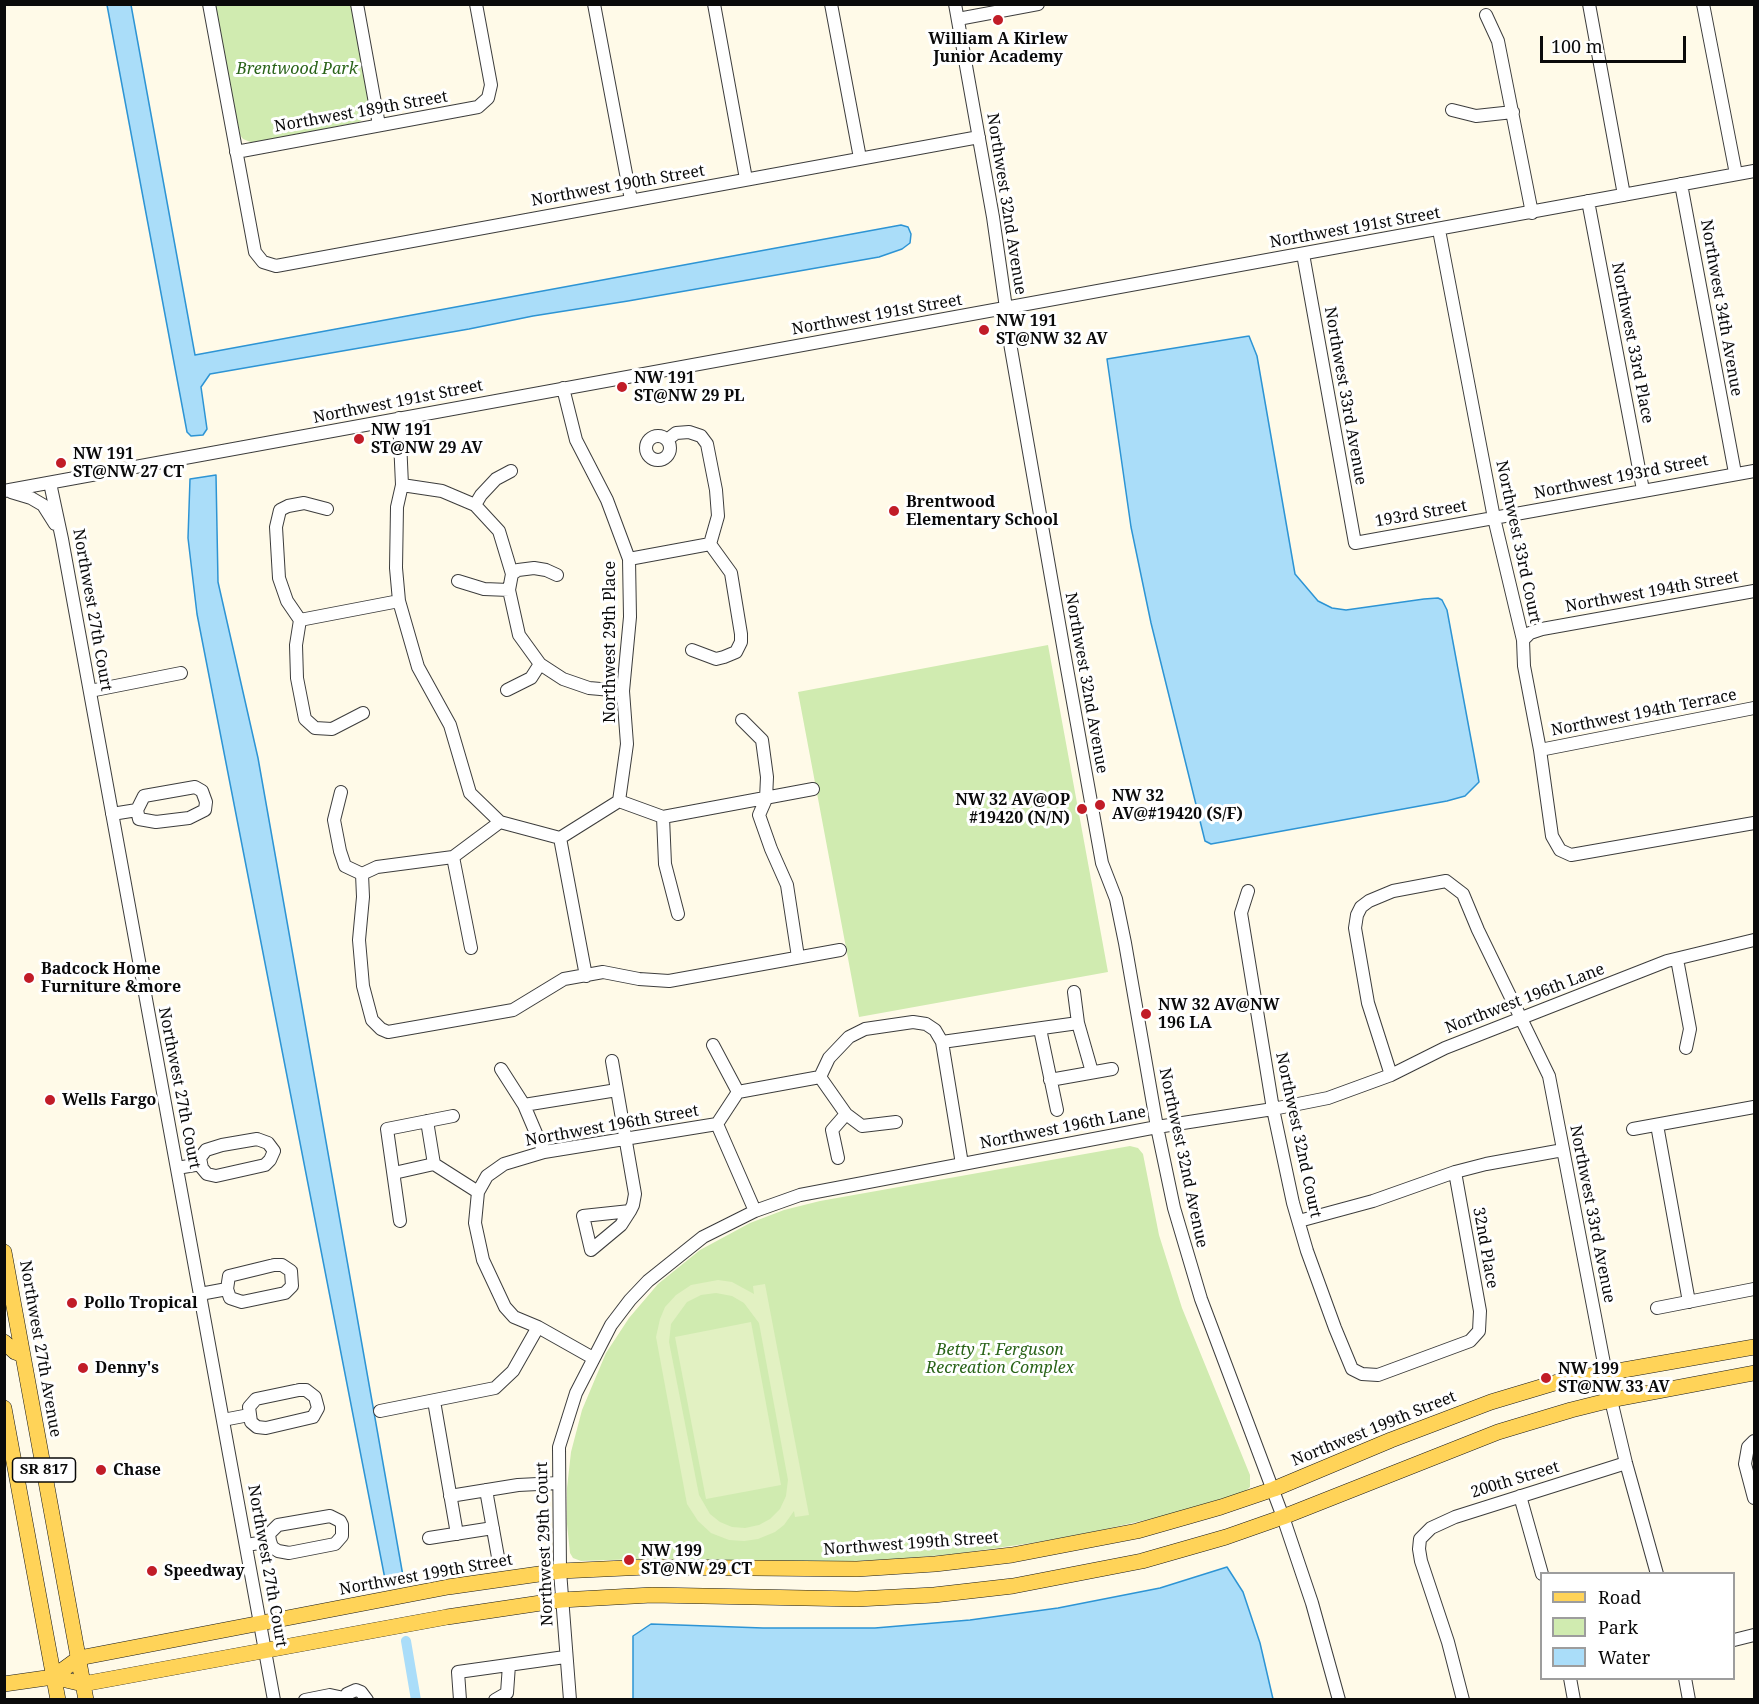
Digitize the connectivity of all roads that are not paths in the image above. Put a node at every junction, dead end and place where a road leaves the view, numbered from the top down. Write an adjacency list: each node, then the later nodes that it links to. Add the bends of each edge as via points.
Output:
1 (209, 4): 17 (street)
2 (357, 4): 15 (street)
3 (476, 4): 15 (street, Northwest 189th Street, via 491,85 488,98 478,107)
4 (594, 4): 24 (street)
5 (714, 4): 21 (street)
6 (831, 4): 18 (street)
7 (955, 4): 12 (street, Northwest 32nd Avenue)
8 (1038, 4): 12 (street)
9 (1589, 4): 23 (street)
10 (1703, 4): 20 (street)
11 (1486, 15): 14 (street, via 1498,41)
12 (958, 19): 16 (street, Northwest 32nd Avenue)
13 (1452, 110): 14 (street, via 1476,116)
14 (1513, 112): 26 (street)
15 (379, 125): 17 (street, Northwest 189th Street)
16 (979, 137): 18 (street, Northwest 190th Street); 29 (street, Northwest 32nd Avenue)
17 (236, 152): 24 (street, Northwest 190th Street, via 255,252 263,262 276,266)
18 (860, 158): 21 (street, Northwest 190th Street)
19 (1755, 171): 20 (street, Northwest 191st Street)
20 (1736, 174): 22 (street, Northwest 191st Street)
21 (746, 179): 24 (street, Northwest 190th Street)
22 (1681, 184): 23 (street, Northwest 191st Street); 35 (street, Northwest 34th Avenue)
23 (1624, 195): 25 (street, Northwest 191st Street)
24 (631, 200)
25 (1588, 201): 26 (street, Northwest 191st Street); 38 (street, Northwest 33rd Place)
26 (1532, 213): 27 (street, Northwest 191st Street)
27 (1439, 230): 28 (street, Northwest 191st Street); 42 (street, Northwest 33rd Court)
28 (1303, 254): 29 (street, Northwest 191st Street); 44 (street, Northwest 33rd Avenue)
29 (1006, 308): 30 (street, Northwest 191st Street); 111 (street, Northwest 32nd Avenue, via 1102,863 1116,899)
30 (562, 388): 31 (street, Northwest 191st Street); 46 (street, Northwest 29th Place, via 576,440 608,500)
31 (399, 418): 36 (street, Northwest 191st Street); 37 (street)
32 (667, 440): 45 (street, via 676,433 690,432 701,436 706,444 718,516)
33 (511, 471): 40 (street, via 496,479)
34 (1755, 471): 35 (street, Northwest 193rd Street)
35 (1735, 473): 38 (street, Northwest 193rd Street)
36 (50, 483): 39 (street, Northwest 191st Street); 43 (street, Northwest 27th Court)
37 (402, 484): 40 (street, via 442,491); 52 (street, via 396,507)
38 (1643, 490): 42 (street, Northwest 193rd Street)
39 (5, 491): 43 (street, via 43,505)
40 (475, 505): 47 (street, via 499,531)
41 (327, 509): 53 (street, via 304,503 280,510 276,527 279,578 286,601)
42 (1494, 518): 44 (street, 193rd Street); 54 (street, Northwest 33rd Court)
43 (62, 539): 59 (street, Northwest 27th Court)
44 (1355, 543)
45 (710, 544): 46 (street); 55 (street, via 730,573 741,642 736,652 724,657)
46 (628, 559): 60 (street, Northwest 29th Place, via 630,617)
47 (512, 574): 48 (street, via 534,568); 50 (street)
48 (556, 575)
49 (458, 581): 50 (street, via 484,589)
50 (509, 590): 56 (street, via 519,635)
51 (1755, 591): 54 (street, Northwest 194th Street, via 1542,629)
52 (399, 601): 53 (street); 72 (street, via 418,667 450,725 470,793)
53 (300, 620): 62 (street, via 297,678 305,719 315,728 332,729)
54 (1523, 640): 64 (street, Northwest 33rd Court)
55 (692, 650)
56 (540, 664): 58 (street, via 531,678); 60 (street, via 563,679 589,688)
57 (181, 673): 59 (street)
58 (507, 690)
59 (90, 691): 70 (street, Northwest 27th Court)
60 (623, 691): 68 (street, Northwest 29th Place, via 627,744)
61 (1755, 708): 64 (street, Northwest 194th Terrace)
62 (363, 713)
63 (742, 720): 67 (street, via 762,740)
64 (1540, 750): 73 (street, Northwest 33rd Court, via 1552,836 1560,850 1571,855)
65 (813, 789): 67 (street)
66 (341, 792): 76 (street, via 334,820 340,851 345,866)
67 (766, 799): 71 (street); 82 (street, via 759,815 787,885)
68 (619, 801): 71 (street); 74 (street)
69 (137, 810): 69 (street, via 144,796 195,787 202,791 206,802 206,810 189,818 156,822 139,819); 70 (street)
70 (112, 814): 120 (street, Northwest 27th Court)
71 (663, 817): 78 (street, via 665,864)
72 (500, 822): 74 (street); 75 (street)
73 (1755, 823)
74 (560, 838): 84 (street)
75 (453, 857): 76 (street, via 378,867); 80 (street)
76 (362, 874): 84 (street, via 359,940 363,986 372,1020 381,1029 388,1032 513,1010 564,979)
77 (1248, 891): 103 (street, Northwest 32nd Court, via 1241,913)
78 (678, 914)
79 (1755, 940): 83 (street, Northwest 196th Lane)
80 (471, 948)
81 (840, 950): 82 (street)
82 (798, 957): 84 (street, via 669,981 639,980 603,972)
83 (1677, 959): 86 (street, Northwest 196th Lane); 91 (street, via 1690,1029)
84 (586, 976)
85 (1074, 992): 87 (street)
86 (1522, 1018): 96 (street, Northwest 196th Lane, via 1445,1048); 96 (street, Northwest 33rd Avenue, via 1463,894 1446,881 1393,891 1369,901 1357,915 1355,928 1368,1002); 114 (street, Northwest 33rd Avenue, via 1549,1076)
87 (1078, 1023): 88 (street); 95 (street)
88 (1040, 1029): 89 (street); 98 (street)
89 (942, 1042): 97 (street, via 926,1024 913,1022 865,1029 849,1037 829,1058); 119 (street)
90 (713, 1045): 100 (street)
91 (1686, 1048)
92 (612, 1061): 99 (street)
93 (501, 1069): 101 (street)
94 (1112, 1069): 95 (street)
95 (1092, 1072): 98 (street)
96 (1391, 1075): 103 (street, Northwest 196th Lane, via 1328,1098)
97 (820, 1077): 100 (street); 105 (street)
98 (1050, 1080): 104 (street)
99 (617, 1090): 101 (street); 113 (street)
100 (738, 1092): 109 (street, Northwest 196th Street)
101 (524, 1105): 115 (street)
102 (1755, 1107): 110 (street)
103 (1274, 1109): 111 (street, Northwest 196th Lane); 127 (street, Northwest 32nd Court)
104 (1057, 1110)
105 (846, 1114): 108 (street, via 862,1126); 116 (street, via 832,1130)
106 (453, 1116): 107 (street)
107 (427, 1122): 118 (street); 122 (street, via 387,1130)
108 (896, 1122)
109 (717, 1124): 113 (street, Northwest 196th Street); 125 (street)
110 (1657, 1125): 112 (street); 132 (street)
111 (1157, 1127): 119 (street, Northwest 196th Lane); 151 (street, Northwest 32nd Avenue, via 1174,1208 1201,1299)
112 (1633, 1129)
113 (625, 1139): 115 (street, Northwest 196th Street); 124 (street, via 635,1194)
114 (1563, 1150): 121 (street); 140 (street, Northwest 33rd Avenue)
115 (544, 1152): 123 (street, Northwest 196th Street, via 504,1164 487,1176)
116 (838, 1158)
117 (201, 1164): 117 (street, via 202,1153 213,1147 249,1140 264,1140 273,1151 265,1165 237,1172 212,1176 203,1171); 120 (street)
118 (434, 1164): 122 (street); 123 (street)
119 (962, 1164): 125 (street, Northwest 196th Lane, via 800,1195)
120 (177, 1168): 131 (street, Northwest 27th Court)
121 (1455, 1172): 127 (street, via 1373,1201); 141 (street, 32nd Place, via 1480,1311 1479,1331 1470,1341 1378,1375)
122 (394, 1173): 126 (street)
123 (478, 1192): 134 (street, via 475,1223 483,1260 505,1307 514,1317)
124 (630, 1211)
125 (755, 1211): 138 (street, Northwest 196th Lane, via 704,1237 648,1281 611,1325)
126 (400, 1221)
127 (1299, 1221): 141 (street, Northwest 32nd Court, via 1352,1369)
128 (4, 1252): 137 (main road, Northwest 27th Avenue / SR 817)
129 (227, 1289): 129 (street, via 229,1276 263,1267 282,1264 293,1276 292,1286 285,1293 237,1301 230,1298); 131 (street)
130 (1755, 1290): 132 (street)
131 (200, 1294): 147 (street, Northwest 27th Court)
132 (1689, 1302): 133 (street)
133 (1657, 1308)
134 (538, 1327): 138 (street); 143 (street, via 513,1371 495,1388)
135 (4, 1342): 137 (main road)
136 (1755, 1347): 140 (main road, Northwest 199th Street)
137 (23, 1355): 172 (main road, Northwest 27th Avenue / SR 817)
138 (593, 1358): 150 (street, Northwest 29th Court, via 576,1393 559,1447)
139 (1755, 1372): 142 (main road, Northwest 199th Street)
140 (1605, 1373): 142 (street, Northwest 33rd Avenue); 151 (main road, Northwest 199th Street, via 1560,1381 1491,1402)
141 (1362, 1374)
142 (1611, 1400): 149 (street, Northwest 33rd Avenue); 156 (main road, Northwest 199th Street, via 1498,1432)
143 (434, 1401): 145 (street); 153 (street)
144 (4, 1408): 174 (main road, SR 817)
145 (380, 1411)
146 (249, 1415): 146 (street, via 256,1399 299,1390 311,1393 317,1402 317,1412 308,1419 266,1428 253,1425); 147 (street)
147 (224, 1420): 161 (street, Northwest 27th Court)
148 (1752, 1444): 155 (street, via 1745,1464)
149 (1626, 1463): 154 (street, 200th Street); 165 (street, Northwest 33rd Avenue)
150 (558, 1483): 152 (street); 163 (street, Northwest 29th Court)
151 (1274, 1489): 156 (street, Northwest 32nd Avenue); 163 (main road, Northwest 199th Street, via 1137,1531 1001,1557 857,1569 647,1567)
152 (486, 1490): 153 (street); 157 (street)
153 (450, 1496): 158 (street)
154 (1520, 1496): 164 (street); 188 (street, 200th Street, via 1455,1517 1431,1528 1420,1539 1421,1561)
155 (1755, 1497)
156 (1284, 1517): 166 (main road, Northwest 199th Street, via 1142,1561 1013,1586 857,1599 652,1595); 187 (street, Northwest 32nd Avenue)
157 (493, 1528): 158 (street); 162 (street)
158 (457, 1534): 159 (street)
159 (429, 1538)
160 (270, 1541): 160 (street, via 272,1547 283,1553 335,1544 342,1536 342,1526 330,1516 278,1525 269,1534); 161 (street)
161 (247, 1545): 167 (street, Northwest 27th Court)
162 (498, 1557)
163 (560, 1571): 166 (street, Northwest 29th Court); 167 (main road, Northwest 199th Street, via 448,1587)
164 (1541, 1572)
165 (1656, 1572)
166 (561, 1600): 170 (main road, Northwest 199th Street); 171 (street, Northwest 29th Court)
167 (261, 1623): 170 (street, Northwest 27th Court); 172 (main road, Northwest 199th Street)
168 (1755, 1635): 169 (street)
169 (1735, 1640)
170 (266, 1651): 178 (main road, Northwest 199th Street); 181 (street, Northwest 27th Court)
171 (565, 1657): 173 (street); 186 (street, Northwest 29th Court)
172 (79, 1658): 174 (main road, Northwest 199th Street); 178 (main road, Northwest 27th Avenue / SR 817)
173 (509, 1665): 184 (street, via 458,1672); 185 (street, via 507,1693)
174 (53, 1677): 177 (main road, Northwest 199th Street); 178 (main road, Northwest 199th Street); 180 (main road, SR 817)
175 (1570, 1680): 189 (street)
176 (1685, 1680): 190 (street)
177 (4, 1684)
178 (85, 1692)
179 (344, 1699): 182 (street, via 330,1695); 183 (street, via 356,1690)
180 (58, 1700)
181 (274, 1700)
182 (305, 1700)
183 (367, 1700)
184 (460, 1700)
185 (495, 1700)
186 (570, 1700)
187 (1339, 1700)
188 (1463, 1700)
189 (1574, 1700)
190 (1689, 1700)

